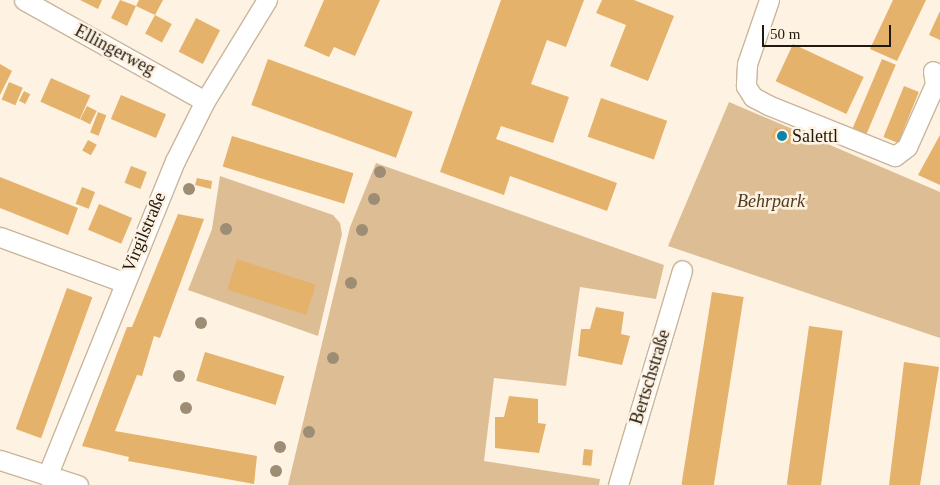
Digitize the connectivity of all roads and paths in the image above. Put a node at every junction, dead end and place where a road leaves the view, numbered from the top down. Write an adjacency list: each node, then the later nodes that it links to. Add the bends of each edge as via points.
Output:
1 (24, 0): 5 (street, Ellingerweg)
2 (267, 0): 5 (street, Virgilstraße)
3 (770, 0): 4 (street, via 747,64 746,86 753,97 768,105 895,156 907,147 935,84)
4 (934, 71)
5 (205, 101): 8 (street, Virgilstraße)
6 (0, 237): 8 (street)
7 (682, 270): 12 (street, Bertschstraße)
8 (123, 282): 10 (street, Virgilstraße)
9 (0, 460): 10 (street)
10 (47, 476): 11 (street)
11 (78, 485)
12 (618, 485)

